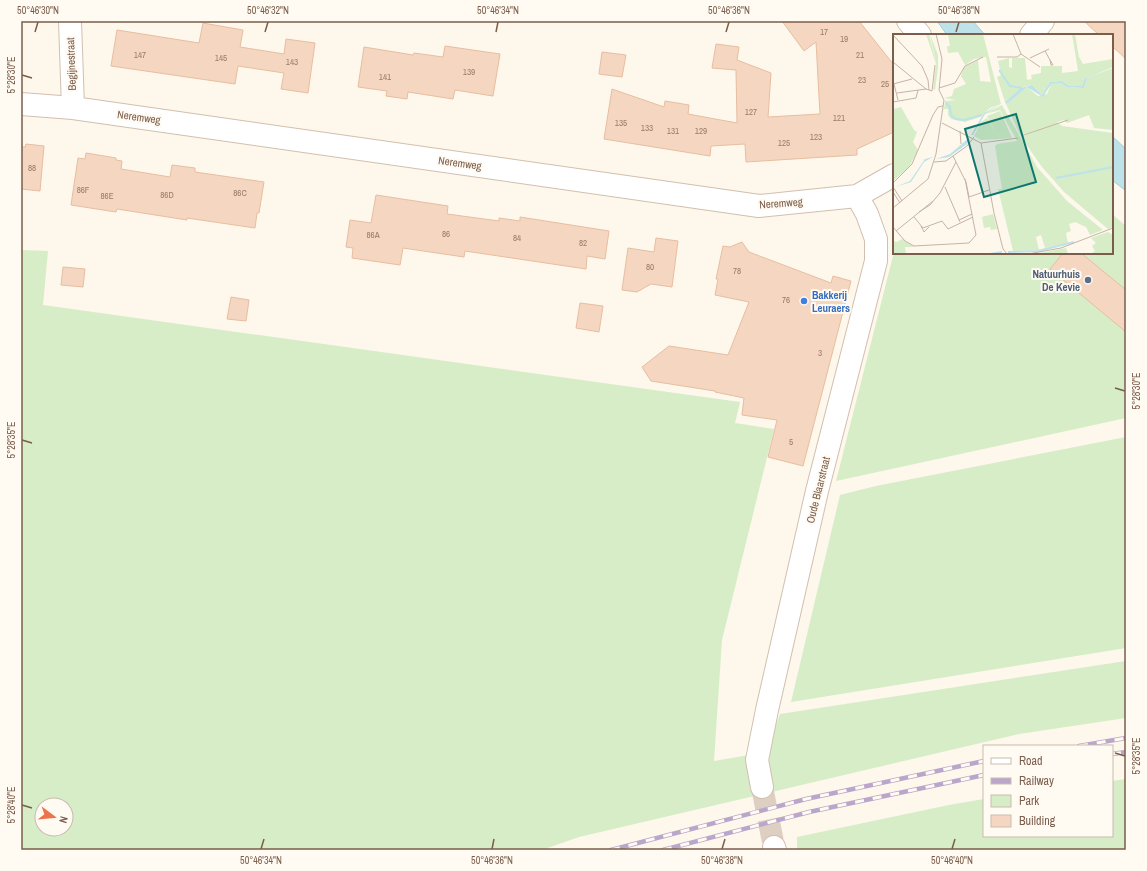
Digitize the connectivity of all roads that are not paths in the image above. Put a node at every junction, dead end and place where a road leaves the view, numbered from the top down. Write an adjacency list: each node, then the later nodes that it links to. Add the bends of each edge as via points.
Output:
1 (70, 21): 7 (street, Begijnestraat)
2 (908, 21): 4 (street)
3 (1043, 21): 5 (street)
4 (919, 34)
5 (1032, 34)
6 (21, 104): 7 (street, Neremweg)
7 (73, 108): 9 (street, Neremweg, via 759,206)
8 (893, 176): 9 (street, Neremweg)
9 (857, 196): 10 (street, Oude Blaarstraat, via 876,239 876,261 817,490 767,710 757,760)
10 (762, 788)

